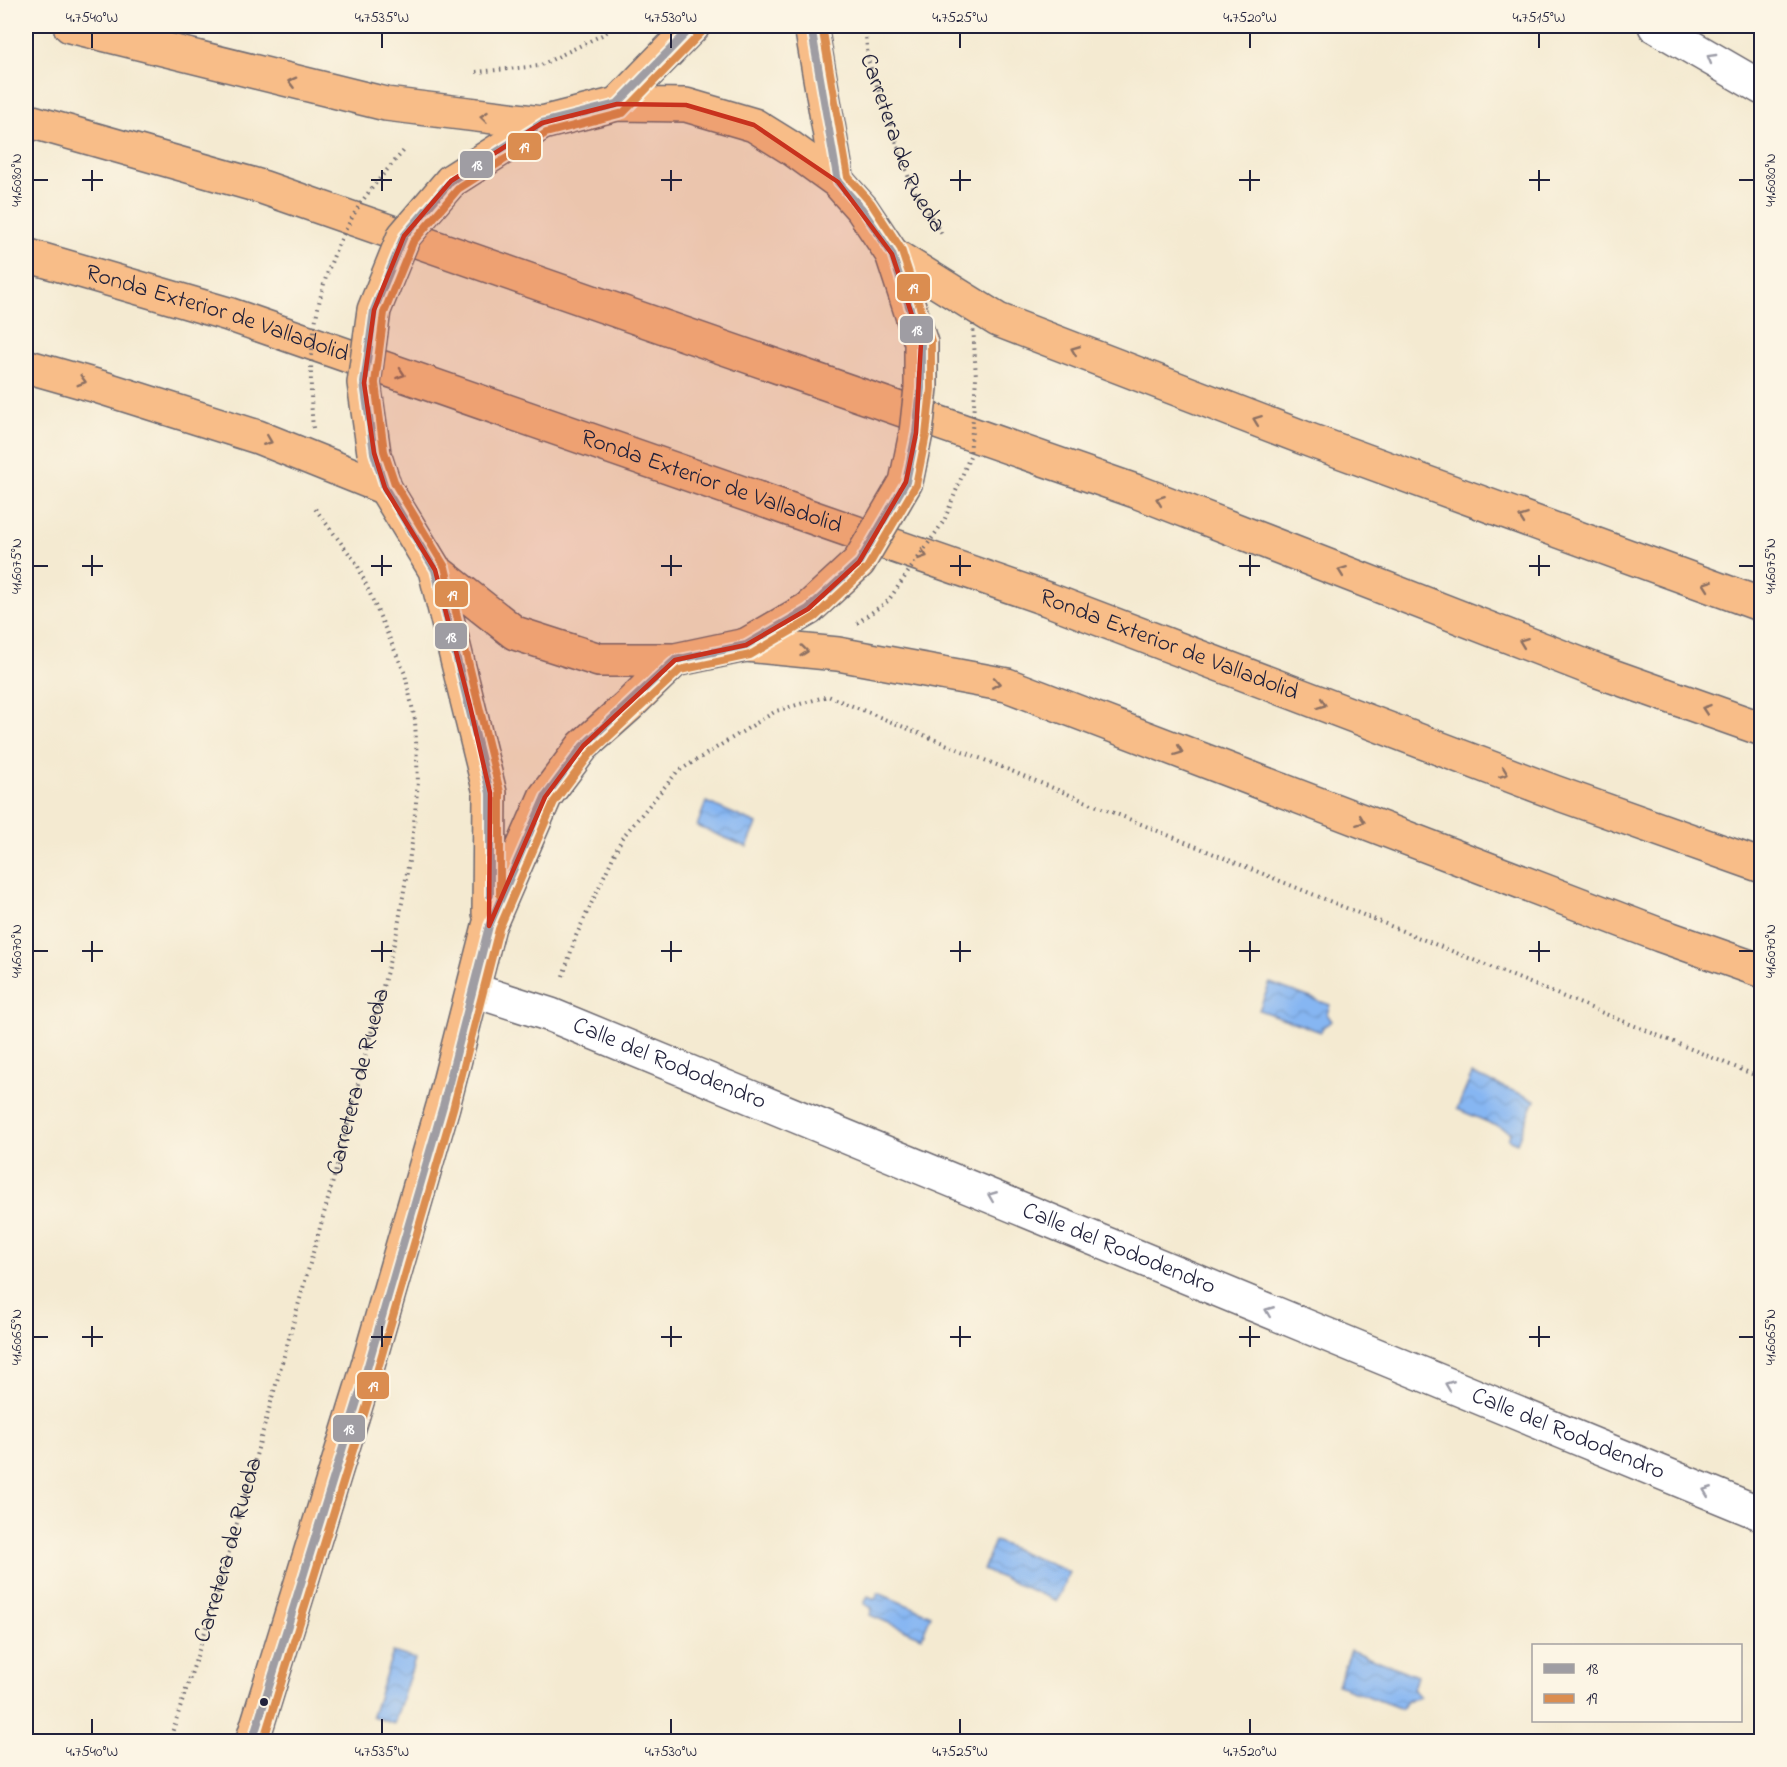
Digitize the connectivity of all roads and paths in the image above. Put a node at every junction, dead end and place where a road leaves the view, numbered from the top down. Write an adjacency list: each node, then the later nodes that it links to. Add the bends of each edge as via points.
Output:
1 (70, 26): 9 (main road, one-way to 1, via 386,104)
2 (693, 26): 7 (main road)
3 (811, 26): 11 (main road)
4 (865, 26): 14 (path, Carretera de Rueda, via 868,60 912,187 950,246)
5 (1655, 26): 6 (street, one-way to 5)
6 (1761, 88)
7 (617, 104): 9 (main road); 11 (main road, via 686,105 754,124)
8 (26, 120): 22 (main road, one-way to 8, via 1598,671 1138,492 262,187)
9 (542, 123): 17 (main road, bridge, via 450,181 404,236 374,310 364,383 374,453)
10 (406, 148): 16 (path, Carretera de Rueda, bridge, via 358,208 326,277 310,352)
11 (838, 182): 12 (main road)
12 (892, 254): 14 (main road); 20 (main road, bridge, via 921,343 921,388 906,482 859,562 808,609)
13 (26, 255): 23 (main road, Ronda Exterior de Valladolid, one-way to 23, via 228,314 1025,591 1554,792)
14 (971, 313): 19 (main road, one-way to 14)
15 (26, 366): 16 (main road, one-way to 16, via 258,437)
16 (312, 443): 17 (main road); 30 (path, Carretera de Rueda, via 309,501 357,564 405,674 416,730 418,782 412,843 397,932 332,1185 216,1598)
17 (385, 488): 18 (main road)
18 (435, 570): 21 (main road, via 515,633 599,660); 24 (main road, via 490,793)
19 (1761, 605)
20 (746, 645): 21 (main road); 25 (main road, one-way to 25, via 838,654 1007,685)
21 (675, 660): 24 (main road, via 583,746 545,797)
22 (1761, 729)
23 (1761, 866)
24 (489, 926): 26 (main road)
25 (1761, 971)
26 (473, 990): 27 (street, Calle del Rododendro); 31 (main road, via 364,1379)
27 (551, 1014): 28 (path, via 576,936 622,838 677,772 776,711 828,696); 29 (street, Calle del Rododendro, one-way to 27)
28 (1761, 1078)
29 (1761, 1514)
30 (169, 1742)
31 (252, 1742)

